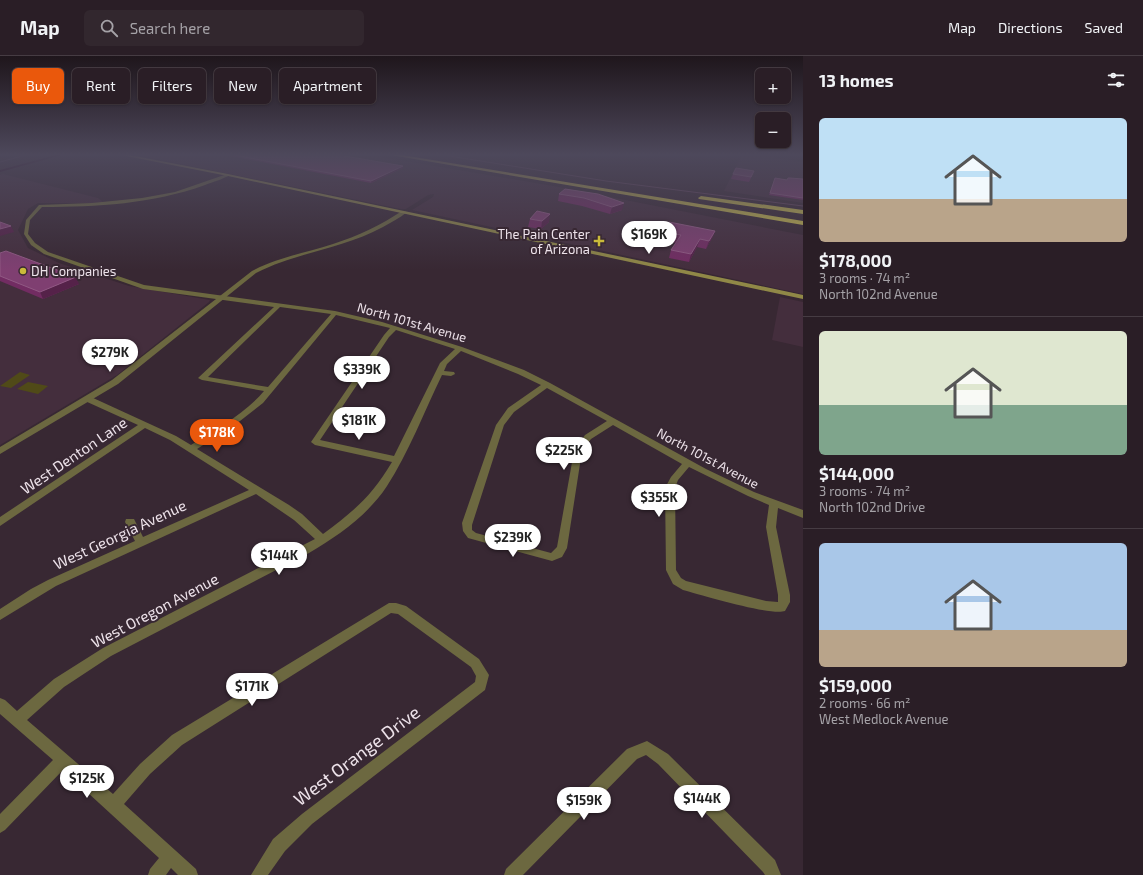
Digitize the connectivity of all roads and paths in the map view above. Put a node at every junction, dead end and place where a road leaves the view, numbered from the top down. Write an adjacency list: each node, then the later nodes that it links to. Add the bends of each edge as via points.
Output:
1 (173, 193): 13 (street, North 101st Avenue, via 103,204 41,206 31,216 26,230 33,244 46,253 143,287)
2 (315, 193): 7 (main road)
3 (622, 193): 11 (highway)
4 (632, 193): 10 (highway)
5 (643, 193): 9 (highway)
6 (697, 198): 8 (highway)
7 (404, 212): 12 (main road); 13 (street, via 362,235 264,266)
8 (803, 212)
9 (803, 218)
10 (803, 223)
11 (803, 229)
12 (803, 297)
13 (221, 298): 14 (street, North 101st Avenue); 22 (street, via 136,366)
14 (279, 305): 15 (street, North 101st Avenue); 21 (street, via 202,378)
15 (336, 313): 16 (street, North 101st Avenue); 21 (street)
16 (394, 327): 17 (street, North 101st Avenue); 27 (street, via 315,442)
17 (460, 348): 18 (street, West Oregon Avenue, via 447,360); 20 (street, North 101st Avenue)
18 (440, 372): 19 (street); 27 (street, West Oregon Avenue)
19 (451, 374)
20 (547, 385): 23 (street, North 101st Avenue); 23 (street, via 511,410 500,425 467,523 469,534 552,557 558,554 562,548 578,451 588,437)
21 (270, 390): 25 (street, via 249,410)
22 (88, 399): 24 (street); 26 (street)
23 (613, 420): 28 (street, North 101st Avenue)
24 (144, 425): 25 (street); 32 (street, West Denton Lane)
25 (191, 449): 29 (street)
26 (0, 451)
27 (397, 460): 34 (street, West Oregon Avenue, via 383,485 363,508)
28 (688, 463): 30 (street, North 101st Avenue); 30 (street, via 674,478 670,488 671,570 677,581 690,587 766,606 782,607 784,595 771,520)
29 (257, 490): 34 (street, via 298,517); 35 (street, West Georgia Avenue)
30 (774, 504): 31 (street, North 101st Avenue)
31 (803, 514)
32 (0, 522)
33 (130, 522): 35 (street)
34 (322, 540): 38 (street, West Oregon Avenue, via 107,652 60,683)
35 (141, 542): 36 (street, West Georgia Avenue, via 52,583)
36 (0, 615)
37 (0, 705): 38 (street)
38 (17, 720): 39 (street)
39 (63, 760): 40 (street); 41 (street)
40 (114, 805): 42 (street); 45 (street, West Orange Drive, via 145,769 177,740 389,608 402,610 475,663 483,675 476,691 307,819 279,845)
41 (0, 825)
42 (170, 856): 43 (street); 44 (street)
43 (156, 875)
44 (190, 875)
45 (258, 875)
46 (512, 875): 47 (street, via 632,754 647,748 663,760 769,866)
47 (773, 875)

